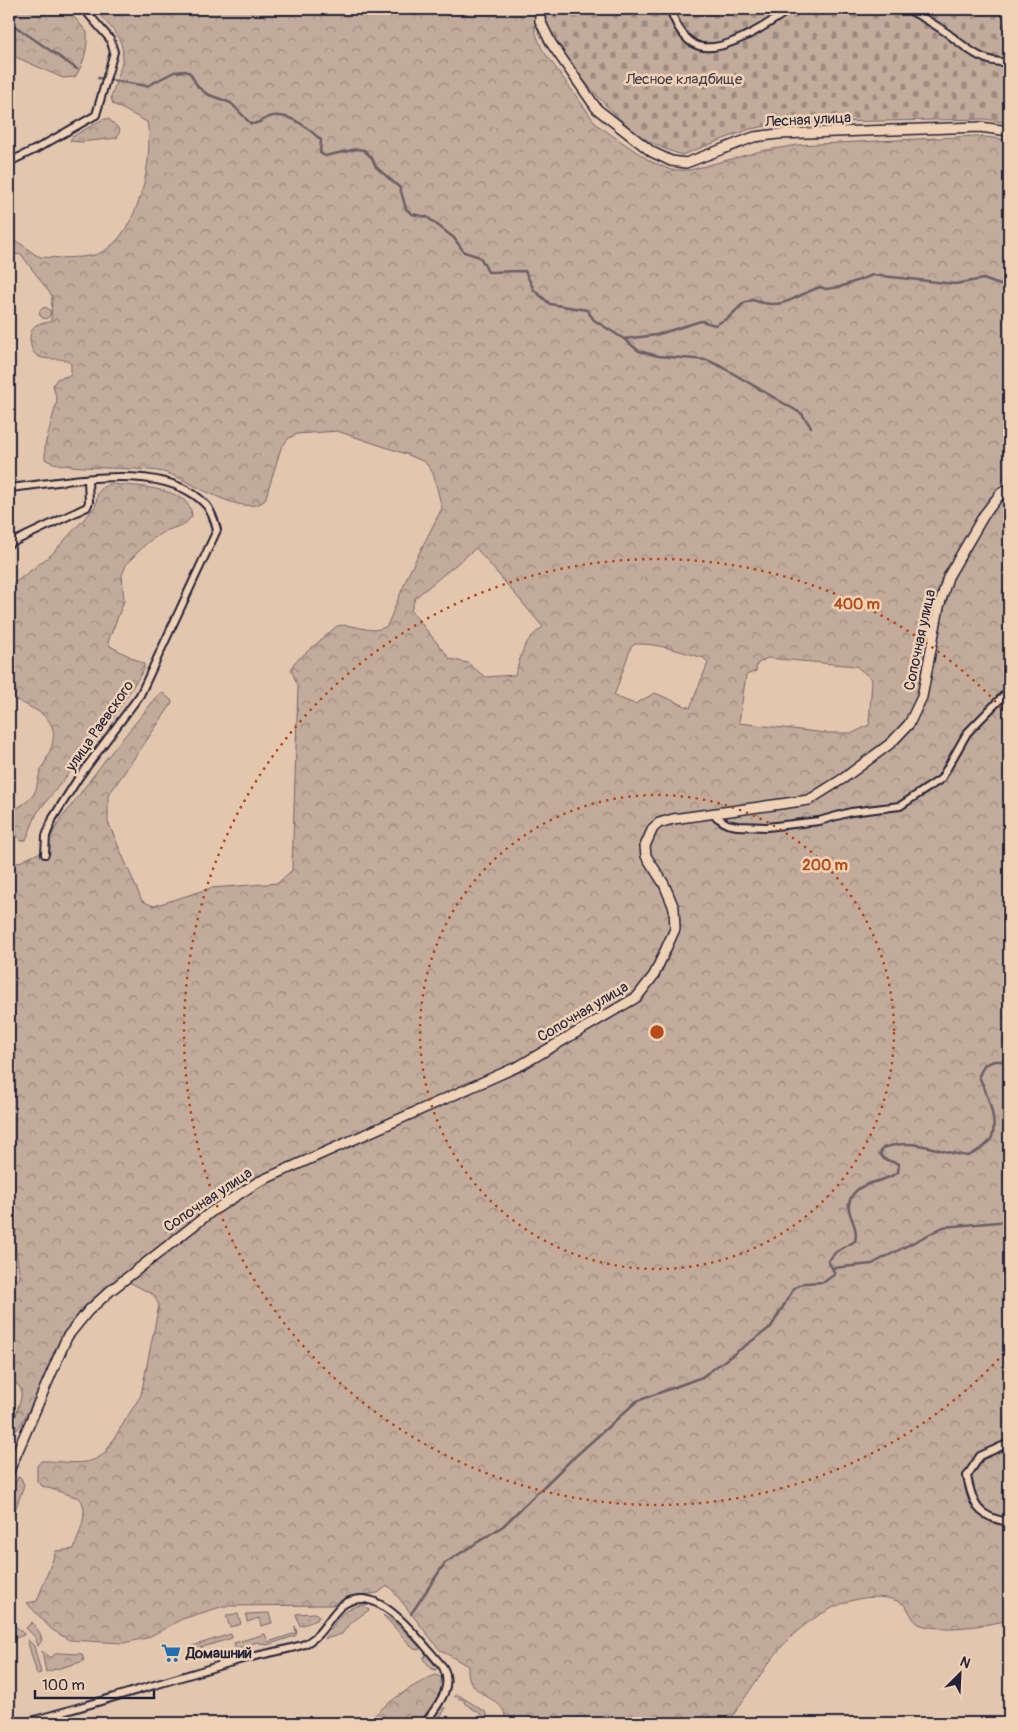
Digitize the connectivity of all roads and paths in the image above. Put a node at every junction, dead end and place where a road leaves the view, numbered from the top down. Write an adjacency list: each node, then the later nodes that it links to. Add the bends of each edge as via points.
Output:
1 (84, 9): 8 (street, via 110,39 114,52 96,115)
2 (540, 9): 7 (main road, Лесная улица, via 540,21 552,43 598,109 652,152 671,161 686,163 754,137 778,134 980,127)
3 (670, 9): 4 (street, via 686,37 704,48 738,40)
4 (790, 9)
5 (907, 9): 6 (street, via 926,18 969,52 990,62)
6 (1009, 62)
7 (1009, 131)
8 (9, 162)
9 (88, 480): 10 (street); 12 (street, via 87,507); 15 (street, улица Раевского, via 132,477 163,481 184,489 208,508 217,530 140,695 53,818 46,836)
10 (9, 488)
11 (1009, 488): 14 (main road, Сопочная улица, via 984,515 948,577 922,697 909,724 844,778 808,800)
12 (9, 544)
13 (1009, 690): 14 (street, via 967,733 941,780 900,806 852,812 819,821 767,826 727,824)
14 (712, 814): 17 (main road, Сопочная улица, via 673,818 659,823 648,836 646,856 664,884 674,908 675,929 663,958 637,997 522,1065 258,1182 204,1218 110,1291 67,1337)
15 (46, 854)
16 (1009, 1442): 18 (street, via 980,1456 967,1476 972,1500 984,1515)
17 (9, 1471)
18 (1009, 1522)
19 (24, 1723): 20 (street, via 244,1658 302,1645 321,1632 336,1610 352,1600 364,1599 402,1621 448,1676 441,1699)
20 (425, 1723)

